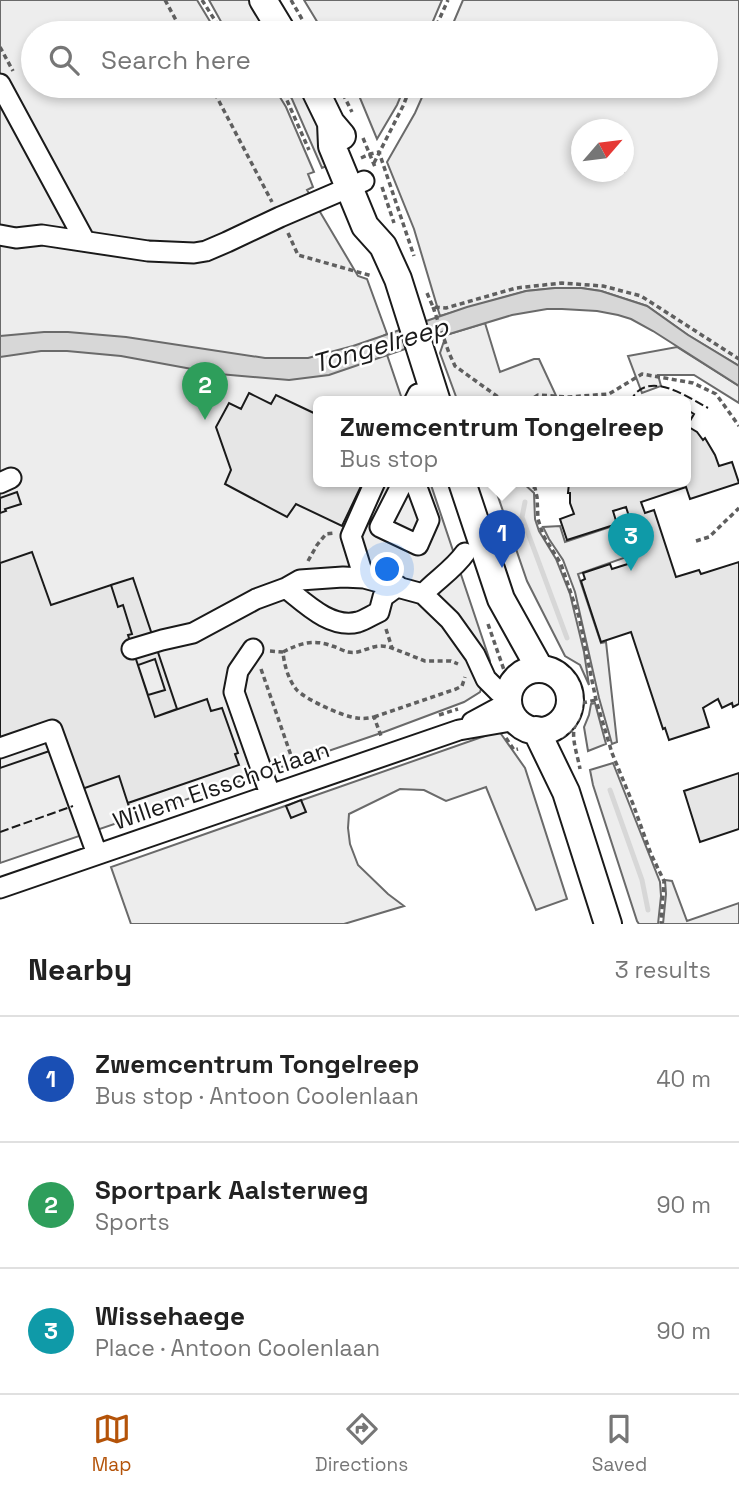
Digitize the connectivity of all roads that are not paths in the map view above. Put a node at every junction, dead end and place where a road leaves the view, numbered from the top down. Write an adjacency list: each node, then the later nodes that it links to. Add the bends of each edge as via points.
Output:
1 (263, 0): 2 (main road)
2 (276, 21)
3 (0, 84): 7 (street)
4 (324, 98): 5 (main road, via 343,120 346,141)
5 (370, 179): 7 (street, via 206,251 178,254); 8 (main road, via 398,279 422,313)
6 (0, 235): 7 (street)
7 (85, 241)
8 (423, 396)
9 (373, 487): 14 (street, via 351,536)
10 (400, 487): 11 (street, via 380,527 418,545 429,520)
11 (417, 487)
12 (464, 487): 20 (main road, via 501,599 501,615 517,665)
13 (465, 553): 17 (street)
14 (364, 578): 15 (street, via 342,576); 16 (street)
15 (293, 584): 16 (street, via 309,606 335,622 357,622 379,612 383,597); 18 (street, via 193,633)
16 (398, 586): 17 (street)
17 (422, 594): 20 (street, via 450,620 467,660 486,679)
18 (132, 649)
19 (253, 649): 22 (street, via 238,671 234,692)
20 (537, 706): 22 (street, Willem Elsschotlaan); 25 (main road, via 573,782)
21 (0, 748): 23 (street, via 52,730)
22 (270, 794): 23 (street, Willem Elsschotlaan)
23 (97, 854): 24 (street, Willem Elsschotlaan)
24 (0, 887)
25 (608, 924)

